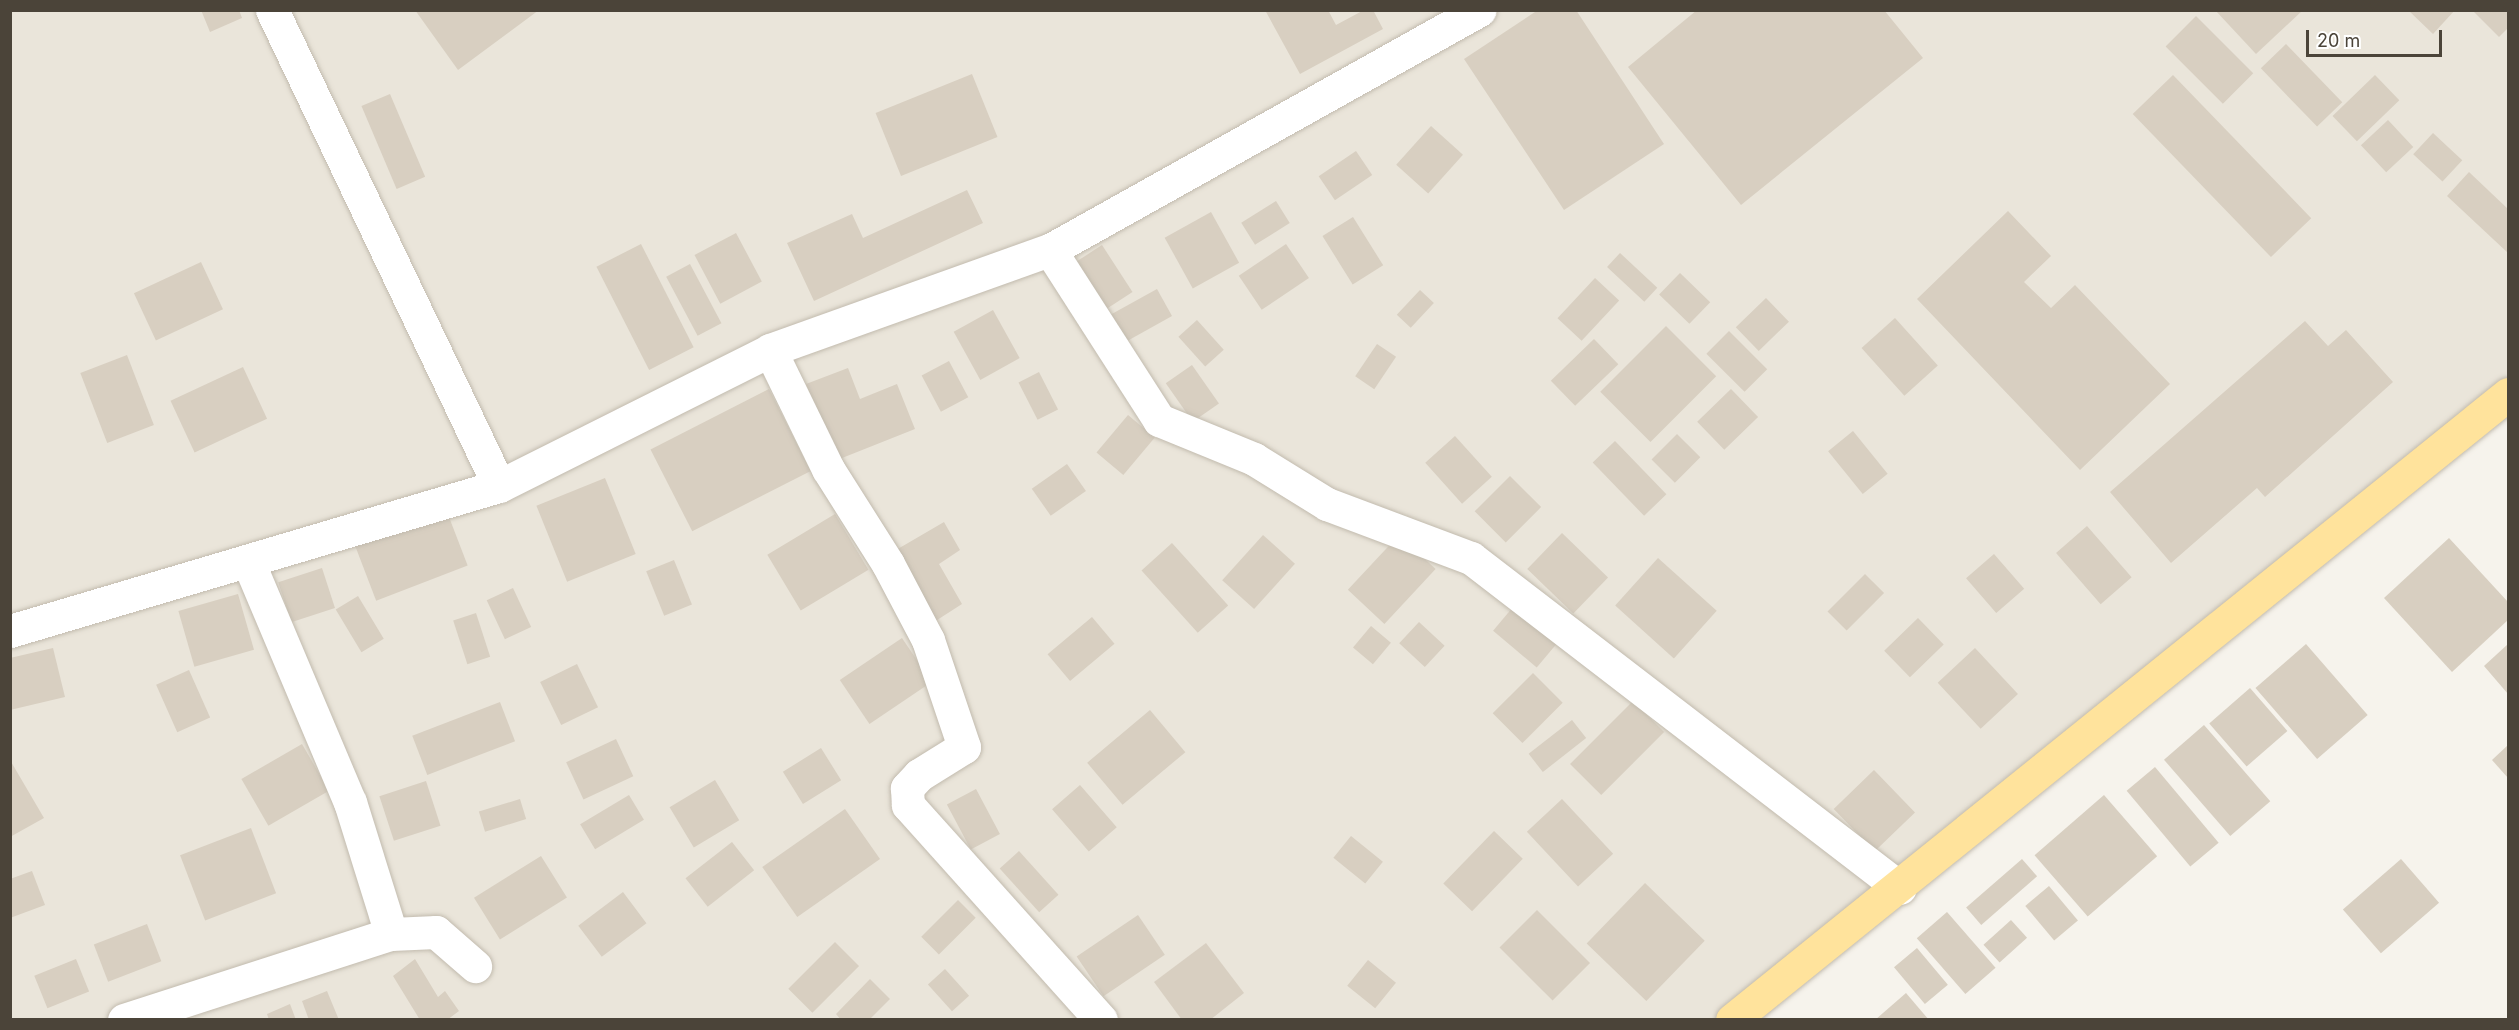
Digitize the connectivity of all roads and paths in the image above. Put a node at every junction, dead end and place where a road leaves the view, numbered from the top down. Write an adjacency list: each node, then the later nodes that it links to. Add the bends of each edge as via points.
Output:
1 (272, 10): 6 (street)
2 (1479, 10): 3 (street)
3 (1050, 250): 4 (street); 9 (street, via 1159,420 1254,459 1327,504 1471,558)
4 (770, 350): 6 (street); 13 (street, via 828,469 888,564 928,640 964,747 919,775 907,788 908,805)
5 (2508, 394): 9 (main road)
6 (499, 486): 7 (street)
7 (248, 561): 8 (street); 10 (street, via 350,802)
8 (10, 631)
9 (1900, 888): 14 (main road)
10 (391, 934): 11 (street, via 436,932); 12 (street)
11 (475, 966)
12 (124, 1020)
13 (1101, 1020)
14 (1732, 1020)

